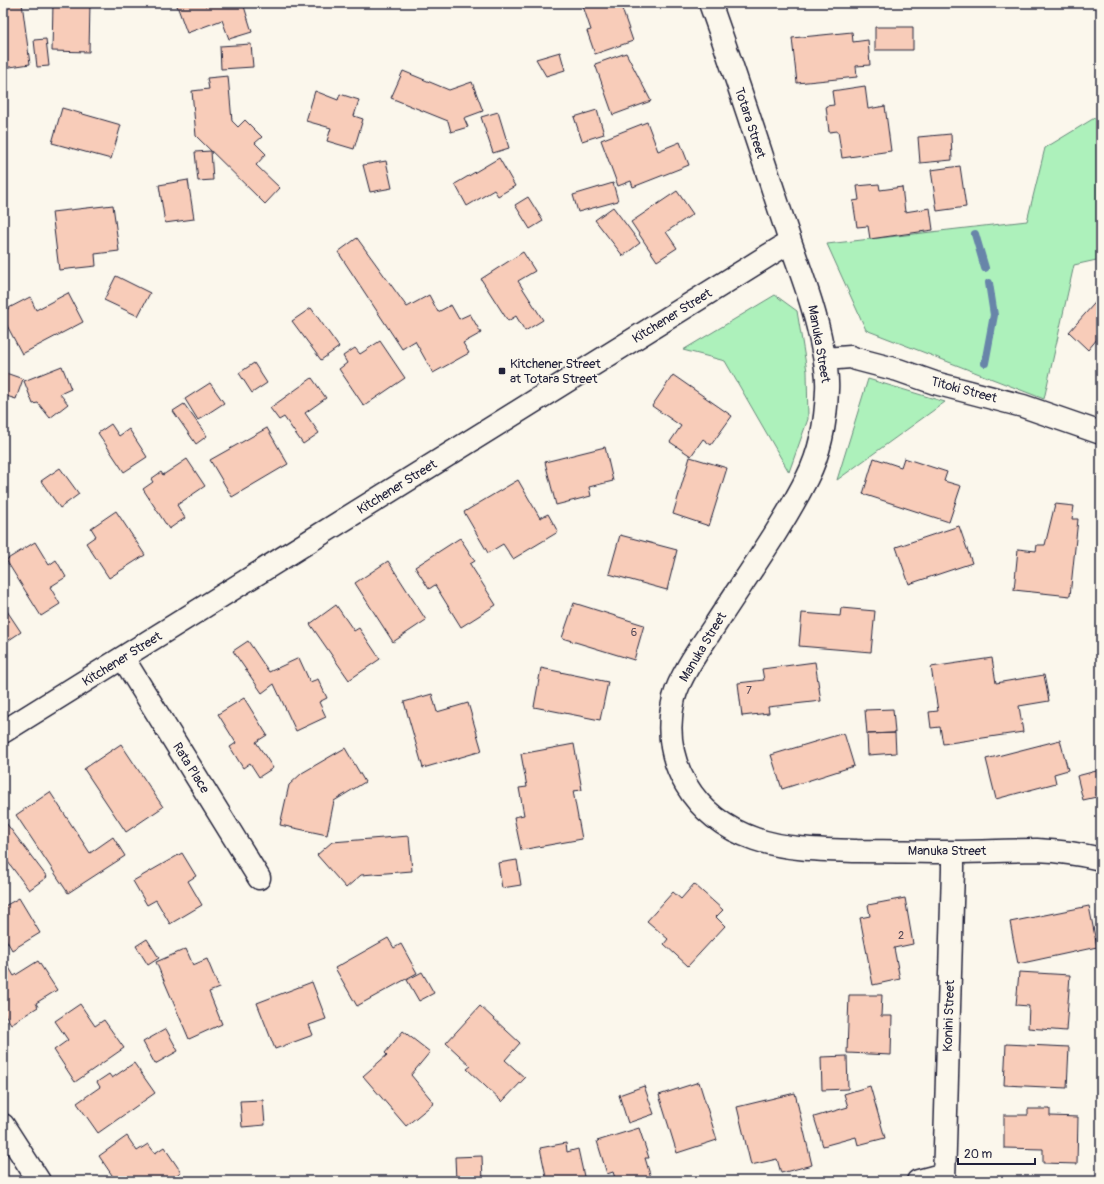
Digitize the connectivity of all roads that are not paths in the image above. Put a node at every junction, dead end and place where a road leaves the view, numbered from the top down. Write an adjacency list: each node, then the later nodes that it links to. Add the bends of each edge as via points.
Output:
1 (710, 3): 2 (street, Totara Street)
2 (790, 242): 3 (street, Manuka Street, via 809,293); 5 (street, Kitchener Street)
3 (825, 359): 4 (street, Titoki Street, via 851,358 898,370 935,383 1023,406); 7 (street, Manuka Street, via 827,387 820,446 809,474 790,509 690,664 675,695 670,728 673,754 690,794 706,811 730,828 755,839 782,846 827,850)
4 (1101, 434)
5 (123, 658): 6 (street, Kitchener Street); 9 (street, Rata Place)
6 (3, 732)
7 (952, 852): 8 (street, Manuka Street, via 1039,850); 11 (street, Konini Street)
8 (1101, 859)
9 (259, 878)
10 (3, 1125): 12 (street)
11 (944, 1178): 13 (street)
12 (39, 1181)
13 (918, 1181)

